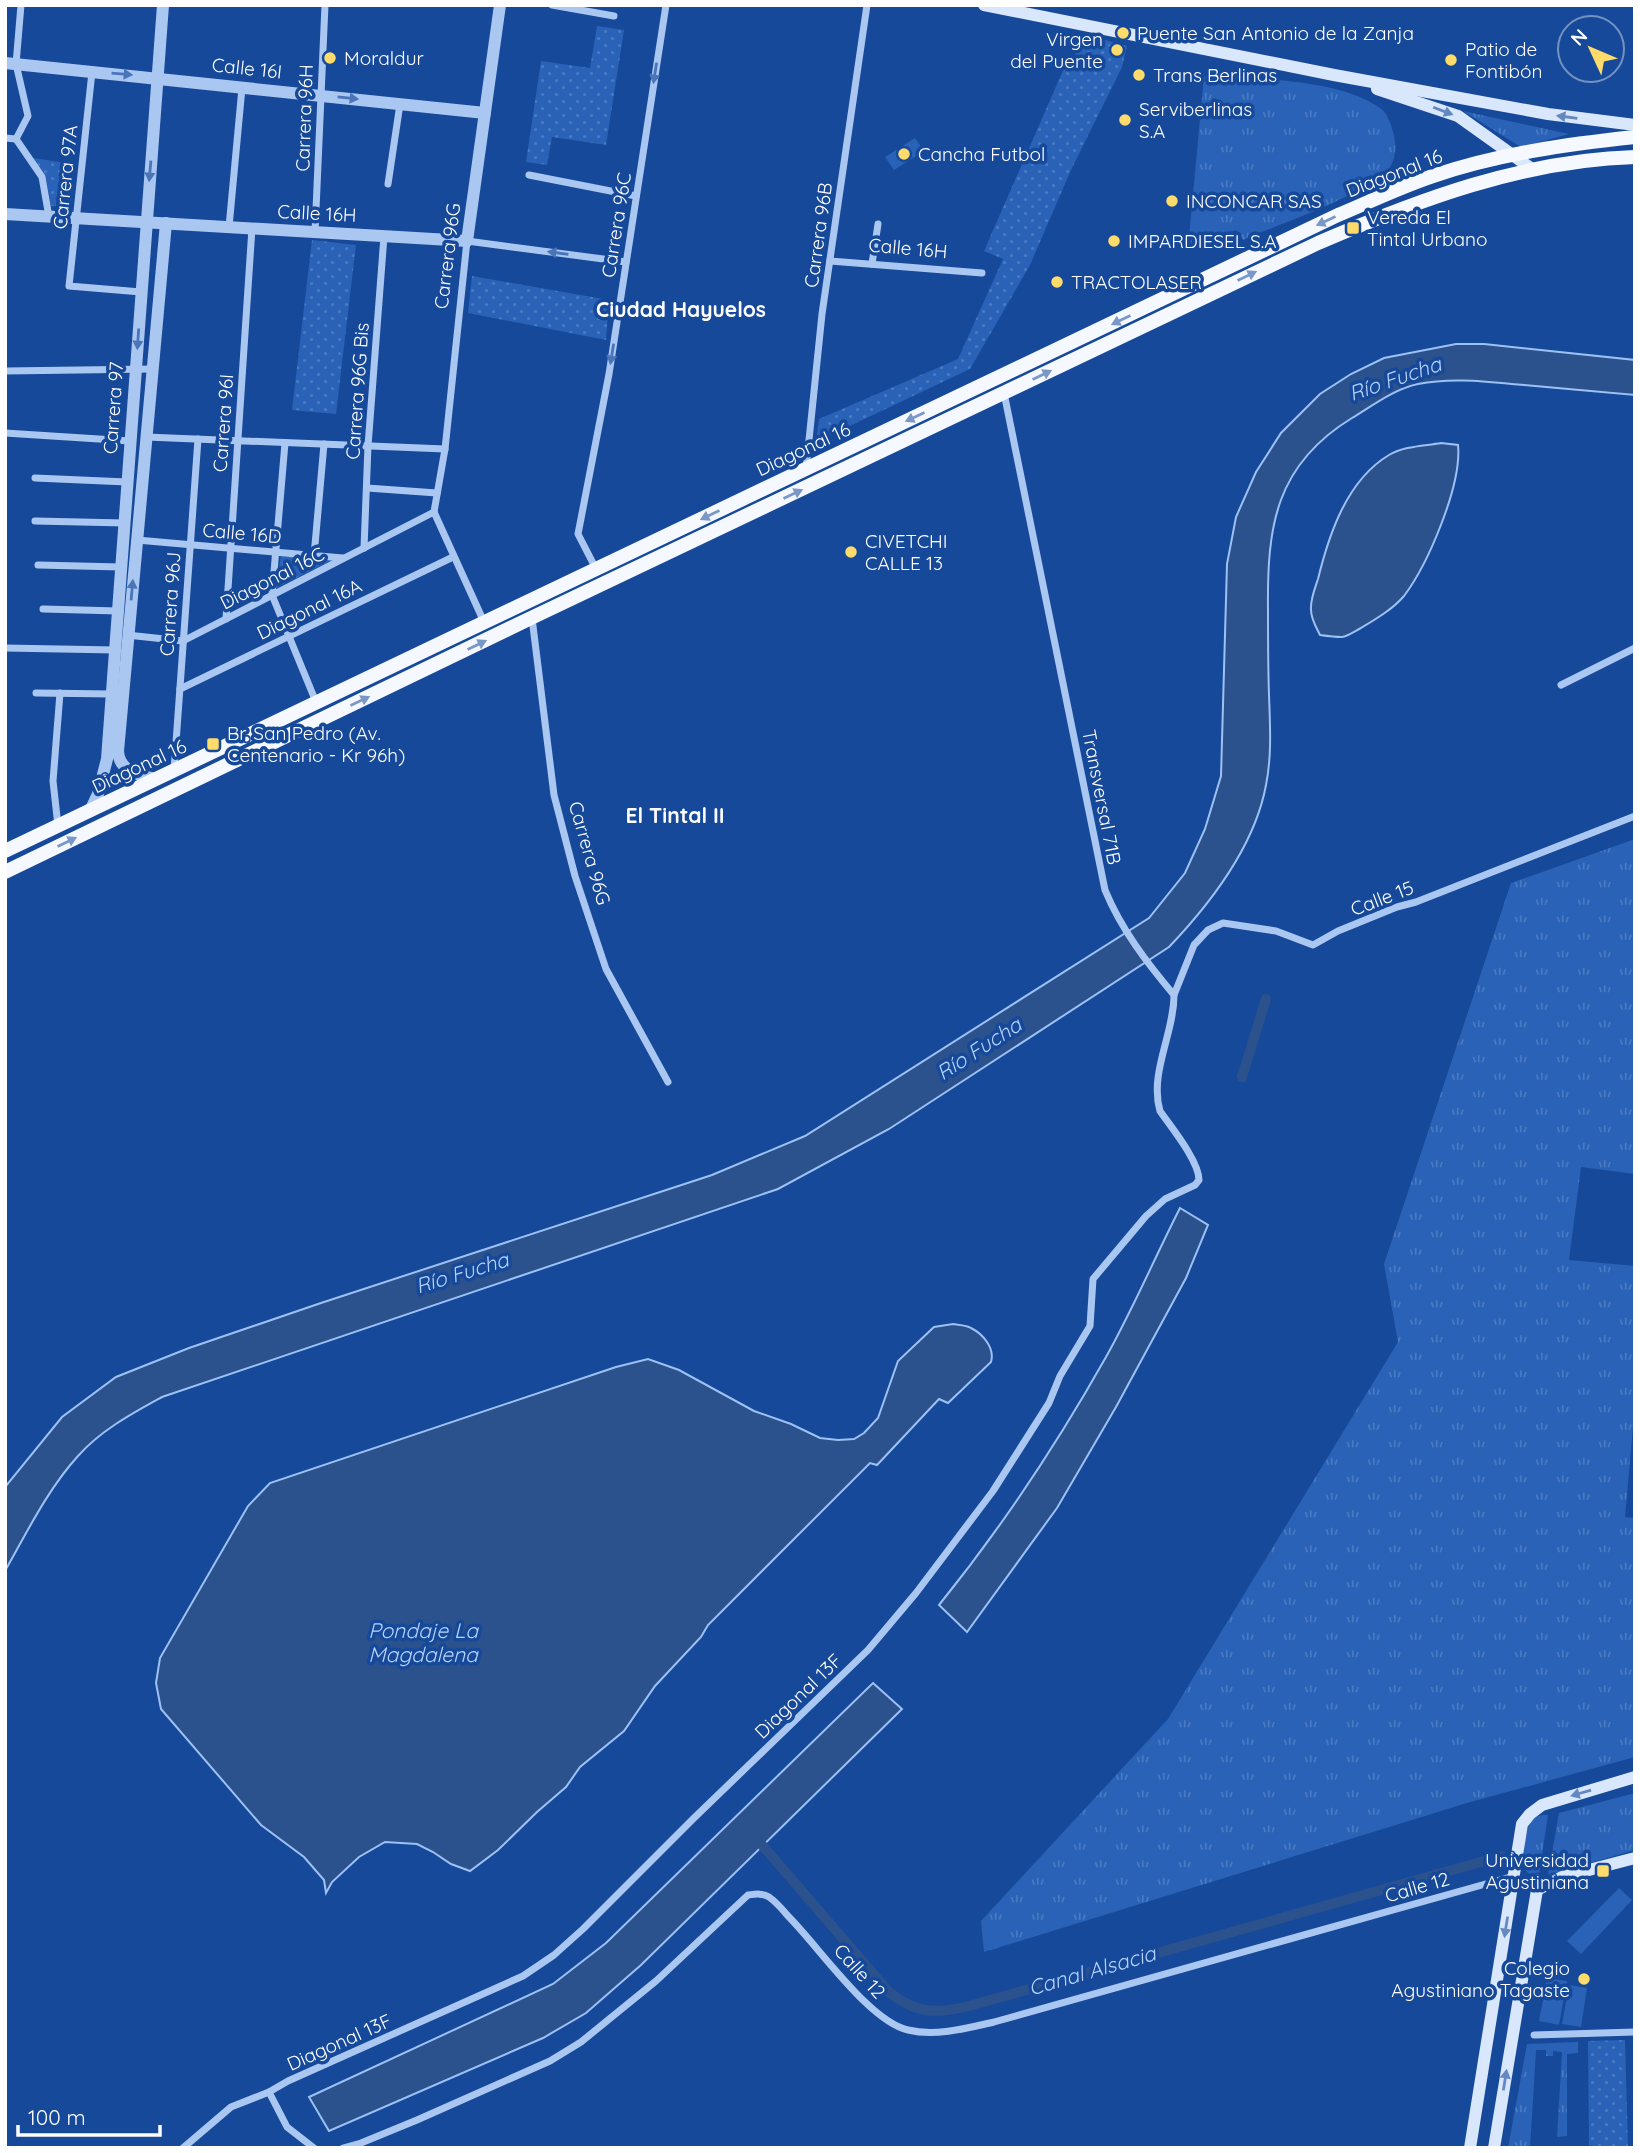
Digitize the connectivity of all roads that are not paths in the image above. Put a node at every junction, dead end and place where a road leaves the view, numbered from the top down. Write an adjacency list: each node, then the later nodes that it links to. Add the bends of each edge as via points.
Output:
1 (21, 5): 10 (street)
2 (163, 5): 13 (street, Carrera 97)
3 (325, 5): 15 (street, Carrera 96H)
4 (500, 5): 17 (street, Carrera 96G)
5 (552, 5): 9 (street)
6 (666, 5): 27 (street, Carrera 96C, one-way to 27)
7 (867, 5): 39 (street, Carrera 96B)
8 (984, 5): 12 (main road)
9 (614, 16)
10 (11, 63): 11 (street, Calle 16I); 21 (street, via 28,116)
11 (92, 71): 13 (street, Calle 16I, one-way to 13); 30 (street, Carrera 97A)
12 (1334, 75): 18 (main road, one-way to 12); 22 (main road, one-way to 22, via 1445,111)
13 (158, 77): 14 (street, Calle 16I); 31 (street, Carrera 97, one-way to 31)
14 (242, 88): 15 (street, Calle 16I); 34 (street)
15 (321, 95): 16 (street, Calle 16I, one-way to 16); 36 (street, Carrera 96H)
16 (400, 104): 17 (street, Calle 16I); 26 (street)
17 (485, 113): 38 (street, Carrera 96G)
18 (1635, 125)
19 (5, 138): 21 (street)
20 (1635, 138): 22 (main road, Diagonal 16)
21 (16, 139): 29 (street, via 42,177)
22 (1513, 156): 24 (main road); 57 (main road, Diagonal 16, one-way to 57, via 1434,176 1338,215)
23 (1635, 157): 24 (main road, Diagonal 16)
24 (1532, 169): 47 (main road, Diagonal 16, one-way to 24, via 1353,228 1454,191)
25 (529, 175): 27 (street)
26 (388, 184)
27 (636, 196): 40 (street, Carrera 96C)
28 (5, 214): 29 (street, Calle 16H)
29 (49, 217): 30 (street, Calle 16H)
30 (76, 218): 31 (street, Calle 16H); 43 (street, Carrera 97A, via 69,286)
31 (146, 222): 32 (street, Calle 16H); 43 (street, Carrera 97)
32 (166, 223): 34 (street, Calle 16H); 45 (street, Carrera 97)
33 (878, 224): 41 (street)
34 (229, 227): 35 (street, Calle 16H)
35 (252, 228): 36 (street, Calle 16H); 52 (street, Carrera 96I)
36 (315, 232): 37 (street, Calle 16H)
37 (384, 236): 38 (street, Calle 16H); 55 (street, Carrera 96G Bis)
38 (467, 241): 40 (street, Calle 16H, one-way to 38); 56 (street, Carrera 96G)
39 (830, 261): 41 (street, Calle 16H); 57 (street, Carrera 96B)
40 (626, 262): 75 (street, Carrera 96C, one-way to 75, via 578,534)
41 (872, 264): 42 (street, Calle 16H)
42 (982, 273)
43 (141, 292): 44 (street, Carrera 97, one-way to 44)
44 (135, 369): 45 (street); 46 (street); 51 (street, Carrera 97)
45 (153, 369): 49 (street, Carrera 97)
46 (5, 370)
47 (1004, 393): 79 (main road, Diagonal 16, one-way to 47); 101 (street, Transversal 71B, via 1105,890 1149,966)
48 (5, 433): 51 (street)
49 (146, 437): 50 (street); 65 (street, Carrera 97)
50 (198, 439): 52 (street); 66 (street, Carrera 96J)
51 (130, 441): 59 (street, Carrera 97)
52 (237, 441): 53 (street); 67 (street, Carrera 96I)
53 (285, 443): 54 (street); 69 (street)
54 (324, 444): 55 (street); 70 (street)
55 (368, 446): 56 (street); 60 (street, Carrera 96G Bis)
56 (445, 449): 61 (street, Carrera 96G)
57 (806, 470): 75 (main road, Diagonal 16, one-way to 75)
58 (34, 478): 59 (street)
59 (127, 482): 64 (street, Carrera 97)
60 (367, 488): 61 (street); 68 (street, Carrera 96G Bis)
61 (437, 493): 62 (street, Carrera 96G)
62 (434, 512): 68 (street, Diagonal 16C); 71 (street)
63 (35, 521): 64 (street)
64 (125, 523): 74 (street, Carrera 97)
65 (137, 540): 66 (street, Calle 16D); 82 (street, Carrera 97, one-way to 65)
66 (191, 544): 67 (street, Calle 16D); 84 (street, Carrera 96J)
67 (230, 548): 69 (street, Calle 16D); 80 (street, Carrera 96I)
68 (364, 548): 72 (street, Diagonal 16C)
69 (276, 552): 70 (street, Calle 16D); 76 (street)
70 (314, 556): 72 (street, Calle 16D)
71 (453, 556): 81 (street); 83 (street, Diagonal 16A)
72 (344, 558): 76 (street, Diagonal 16C)
73 (38, 565): 74 (street)
74 (121, 567): 78 (street, Carrera 97)
75 (596, 570): 81 (main road, Diagonal 16)
76 (272, 595): 80 (street, Diagonal 16C); 83 (street)
77 (43, 609): 78 (street)
78 (118, 611): 82 (street, Carrera 97)
79 (531, 618): 100 (main road, Diagonal 16, one-way to 79); 102 (street, Carrera 96G, via 554,795 575,876 606,969)
80 (226, 619): 84 (street, Diagonal 16C)
81 (484, 623): 93 (main road, Diagonal 16)
82 (122, 635): 84 (street); 87 (street, Carrera 97); 95 (street, Carrera 97, via 118,756 130,771)
83 (289, 636): 89 (street, Diagonal 16A); 93 (street)
84 (183, 641): 89 (street, Carrera 96J)
85 (5, 648): 87 (street)
86 (1635, 648): 88 (street)
87 (115, 650): 92 (street, Carrera 97)
88 (1561, 685)
89 (180, 689): 94 (street, Carrera 96J)
90 (36, 693): 91 (street)
91 (60, 693): 92 (street); 98 (street, via 53,781)
92 (112, 694): 96 (street, Carrera 97, via 106,770)
93 (317, 703): 94 (main road, Diagonal 16)
94 (174, 771): 95 (main road, Diagonal 16)
95 (157, 779): 96 (main road, Diagonal 16)
96 (90, 811): 98 (main road, Diagonal 16)
97 (1635, 816): 101 (street, Calle 15, via 1313,944 1276,931 1223,923 1194,945)
98 (58, 826): 99 (main road, Diagonal 16)
99 (5, 850)
100 (5, 872)
101 (1174, 995): 109 (street, Diagonal 13F, via 1169,1038 1159,1068 1158,1102 1199,1180 1146,1216 1093,1279 1090,1326 1049,1403 993,1491 916,1593 868,1650 554,1955 523,1976)
102 (668, 1082)
103 (1635, 1777): 105 (main road, one-way to 105, via 1553,1801 1530,1814 1519,1832)
104 (1635, 1858): 106 (main road, via 1562,1877)
105 (1514, 1876): 106 (main road); 112 (street, Calle 12, via 994,2022 935,2032 909,2031 890,2024 770,1898 748,1895 582,2042 526,2072); 113 (main road, one-way to 113)
106 (1537, 1890): 114 (main road, one-way to 106)
107 (1635, 2032): 108 (street)
108 (1534, 2035)
109 (269, 2092): 110 (street, Diagonal 13F, via 231,2107); 111 (street, via 287,2127)
110 (183, 2148)
111 (314, 2148)
112 (343, 2148)
113 (1470, 2148)
114 (1494, 2148)

